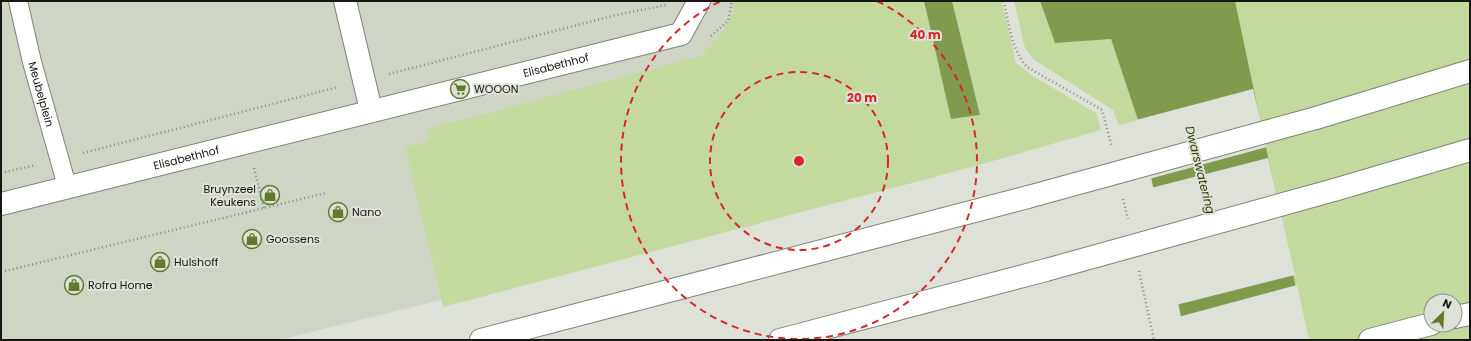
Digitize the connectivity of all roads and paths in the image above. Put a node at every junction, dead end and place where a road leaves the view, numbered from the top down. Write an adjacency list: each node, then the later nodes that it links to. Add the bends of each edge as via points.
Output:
1 (18, 1): 7 (lane, Meubelplein, via 32,62)
2 (346, 1): 5 (main road)
3 (699, 1): 5 (main road, Elisabethhof, via 681,34)
4 (1470, 70): 13 (main road, bridge, via 1316,118 1028,197)
5 (371, 110): 7 (main road, Elisabethhof)
6 (1470, 150): 14 (main road, bridge, via 1046,270)
7 (67, 186): 9 (main road, Elisabethhof)
8 (326, 193): 10 (path)
9 (1, 204)
10 (1, 272)
11 (1423, 326): 12 (main road)
12 (1377, 338)
13 (481, 340)
14 (780, 340)

